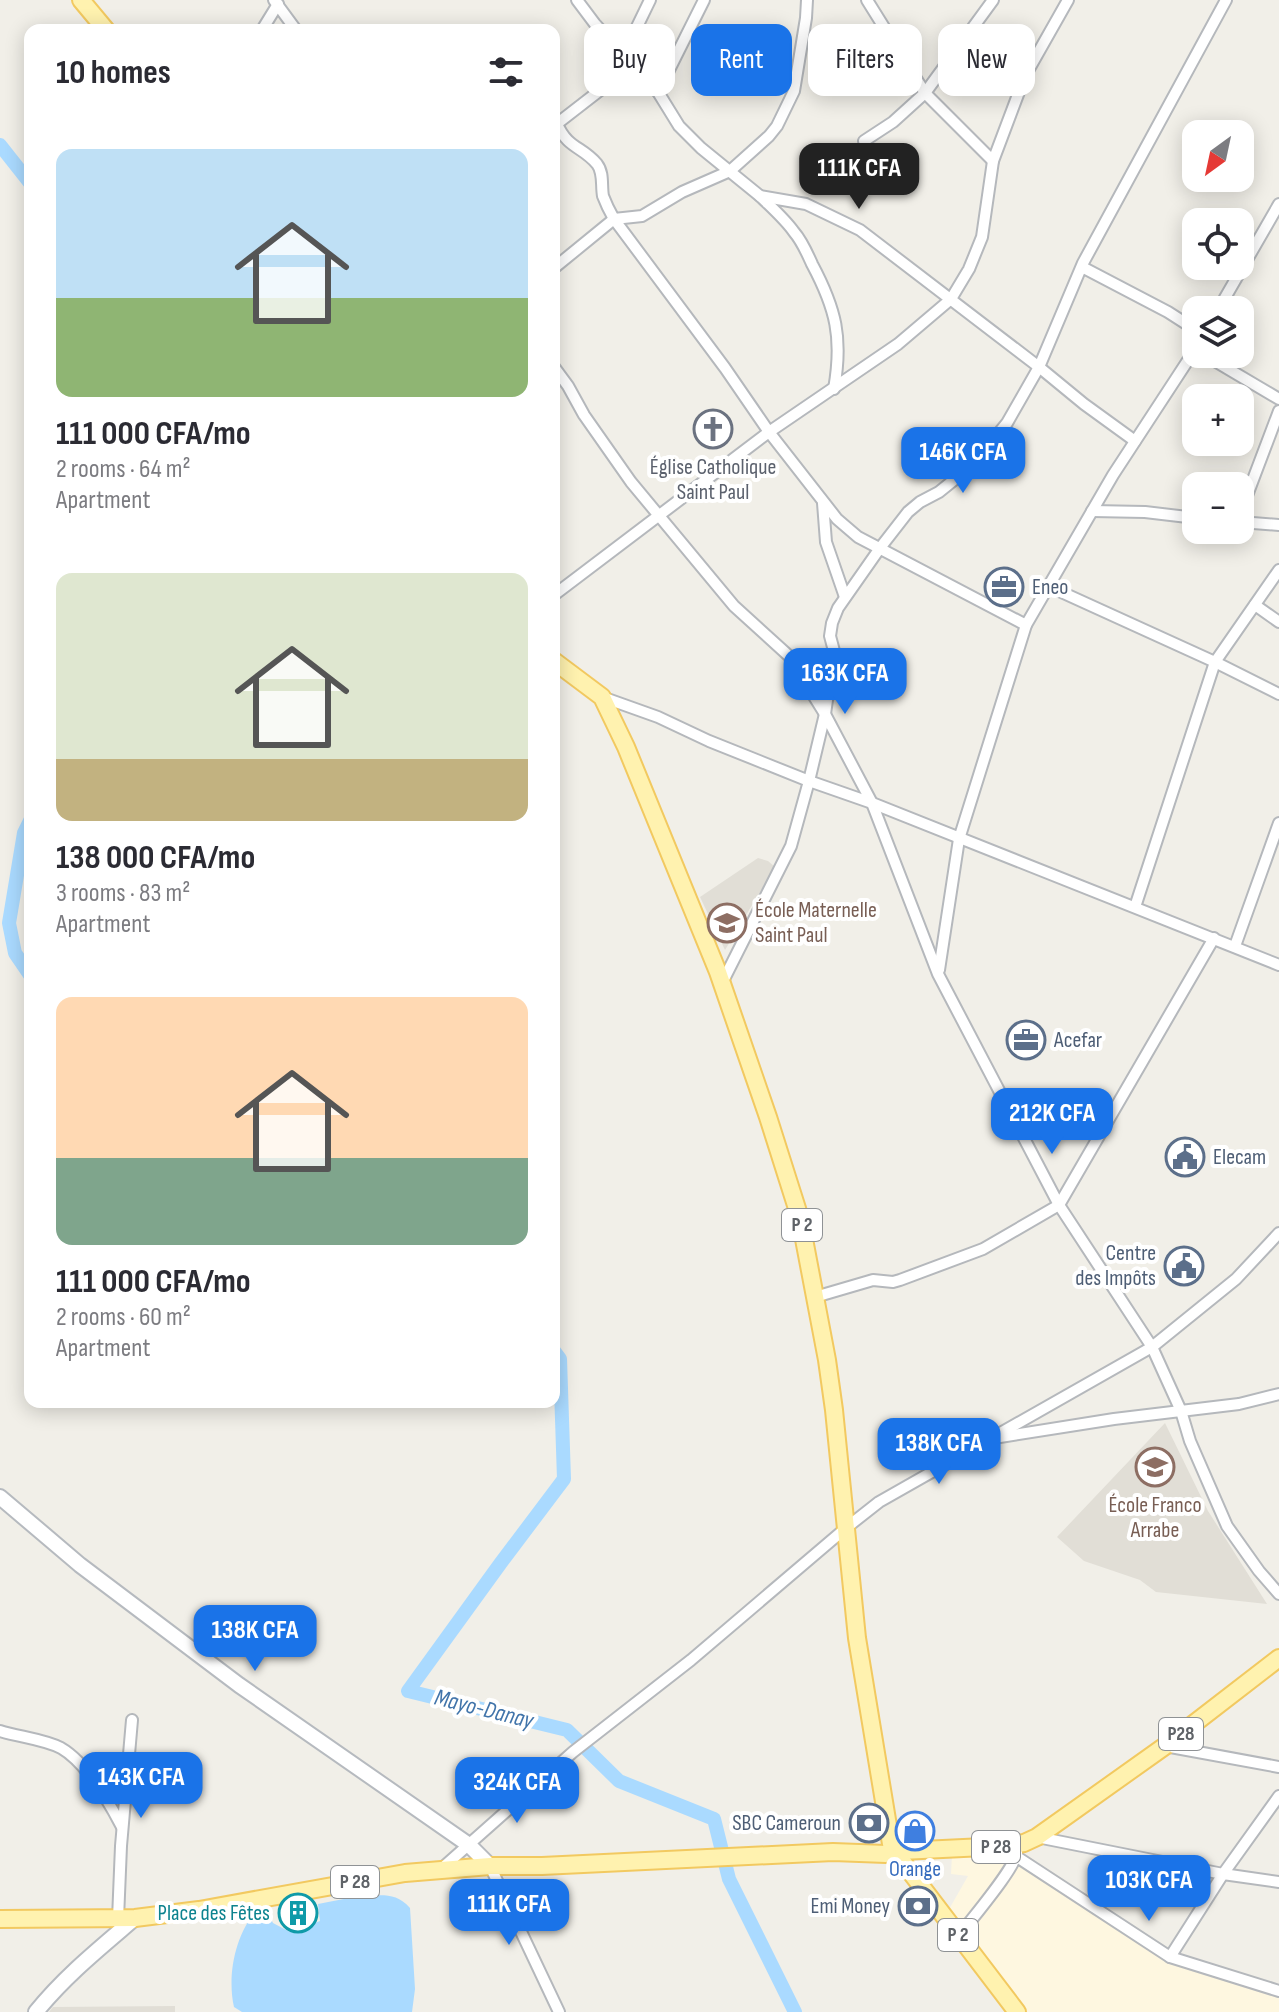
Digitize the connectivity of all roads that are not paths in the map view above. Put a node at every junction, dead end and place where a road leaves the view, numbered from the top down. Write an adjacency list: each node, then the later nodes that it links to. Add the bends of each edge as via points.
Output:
1 (81, 0): 11 (main road)
2 (577, 0): 14 (street)
3 (650, 0): 15 (street)
4 (704, 0): 16 (street)
5 (807, 0): 24 (street, via 794,91 777,126)
6 (867, 0): 17 (street)
7 (993, 0): 17 (street)
8 (1068, 0): 23 (street, via 1025,76)
9 (1226, 0): 29 (street)
10 (276, 2): 12 (street); 13 (street)
11 (101, 24)
12 (265, 24)
13 (292, 24)
14 (595, 24)
15 (638, 24)
16 (675, 58)
17 (925, 93): 22 (street); 23 (street)
18 (593, 96): 20 (street)
19 (660, 96): 24 (street, via 679,126)
20 (560, 122)
21 (560, 132): 27 (street, via 598,165)
22 (864, 141)
23 (993, 161): 31 (street, via 982,237)
24 (730, 171): 25 (street); 27 (street, via 642,216)
25 (760, 196): 31 (street, via 806,204 860,230); 37 (street, via 795,232 828,298 838,334)
26 (1279, 204): 30 (street)
27 (614, 219): 28 (street); 40 (street)
28 (560, 263)
29 (1082, 267): 32 (street); 33 (street)
30 (1226, 296)
31 (951, 299): 33 (street); 37 (street)
32 (1182, 321)
33 (1039, 367): 41 (street); 49 (street, via 1007,423 981,455 908,512)
34 (1183, 368): 41 (street)
35 (1227, 368): 38 (street)
36 (560, 375): 45 (street, via 606,448)
37 (834, 389): 40 (street)
38 (1279, 399)
39 (1279, 411): 42 (street)
40 (769, 432): 43 (street); 45 (street)
41 (1135, 441): 44 (street)
42 (1254, 477)
43 (822, 500): 49 (street, via 845,527); 53 (street, via 826,542)
44 (1092, 511): 46 (street); 51 (street)
45 (659, 515): 52 (street); 61 (street, via 734,606 789,656)
46 (1182, 516)
47 (1254, 523): 48 (street)
48 (1279, 525)
49 (880, 548): 53 (street); 56 (street)
50 (1279, 570): 54 (street)
51 (1048, 586): 56 (street); 57 (street)
52 (560, 590)
53 (845, 597): 61 (street, via 832,623 834,651)
54 (1255, 605): 55 (street); 57 (street)
55 (1279, 622)
56 (1026, 625): 65 (street)
57 (1215, 662): 59 (street); 66 (street)
58 (560, 666): 60 (main road, P 2)
59 (1279, 694)
60 (602, 697): 62 (street); 71 (main road, P 2)
61 (825, 714): 62 (street); 63 (street)
62 (809, 781): 63 (street); 71 (street, via 791,846)
63 (872, 803): 65 (street); 70 (street)
64 (1279, 823): 68 (street)
65 (959, 839): 66 (street); 70 (street)
66 (1135, 907): 67 (street)
67 (1214, 938): 68 (street); 72 (street)
68 (1235, 946): 69 (street)
69 (1279, 965)
70 (938, 974): 72 (street)
71 (722, 983): 74 (main road, P 2, via 800,1218)
72 (1059, 1205): 74 (street, via 983,1249 900,1280 873,1280); 75 (street)
73 (1279, 1233): 75 (street, via 1236,1279)
74 (815, 1297): 80 (main road, P 2)
75 (1152, 1347): 77 (street); 78 (street)
76 (1279, 1394): 77 (street)
77 (1181, 1411): 78 (street); 81 (street, via 1227,1526)
78 (990, 1439): 80 (street, via 894,1492)
79 (0, 1497): 91 (main road, via 239,1685)
80 (846, 1528): 91 (street, via 573,1752); 92 (main road, P 2, via 857,1638)
81 (1279, 1594)
82 (1279, 1658): 85 (main road, P28)
83 (132, 1720): 89 (street)
84 (0, 1731): 89 (street, via 68,1753 106,1796)
85 (1165, 1746): 86 (street); 88 (main road, P28)
86 (1279, 1767)
87 (1279, 1796): 96 (street)
88 (1080, 1806): 90 (main road, P 28)
89 (123, 1829): 98 (street)
90 (1037, 1837): 93 (main road, P 28); 96 (street)
91 (469, 1845): 94 (main road); 95 (street)
92 (894, 1851): 93 (main road, P 28); 94 (main road, P 28); 100 (main road, P 2)
93 (1017, 1851): 100 (street); 101 (street)
94 (490, 1866): 95 (main road, P 28); 104 (street)
95 (437, 1872): 98 (main road, P 28)
96 (1223, 1874): 97 (street); 101 (street)
97 (1279, 1882)
98 (127, 1918): 99 (main road, P 28); 103 (main road)
99 (0, 1919)
100 (959, 1936): 105 (main road, P 2)
101 (1170, 1957): 102 (street)
102 (1279, 1991)
103 (36, 2012)
104 (559, 2012)
105 (1017, 2012)

